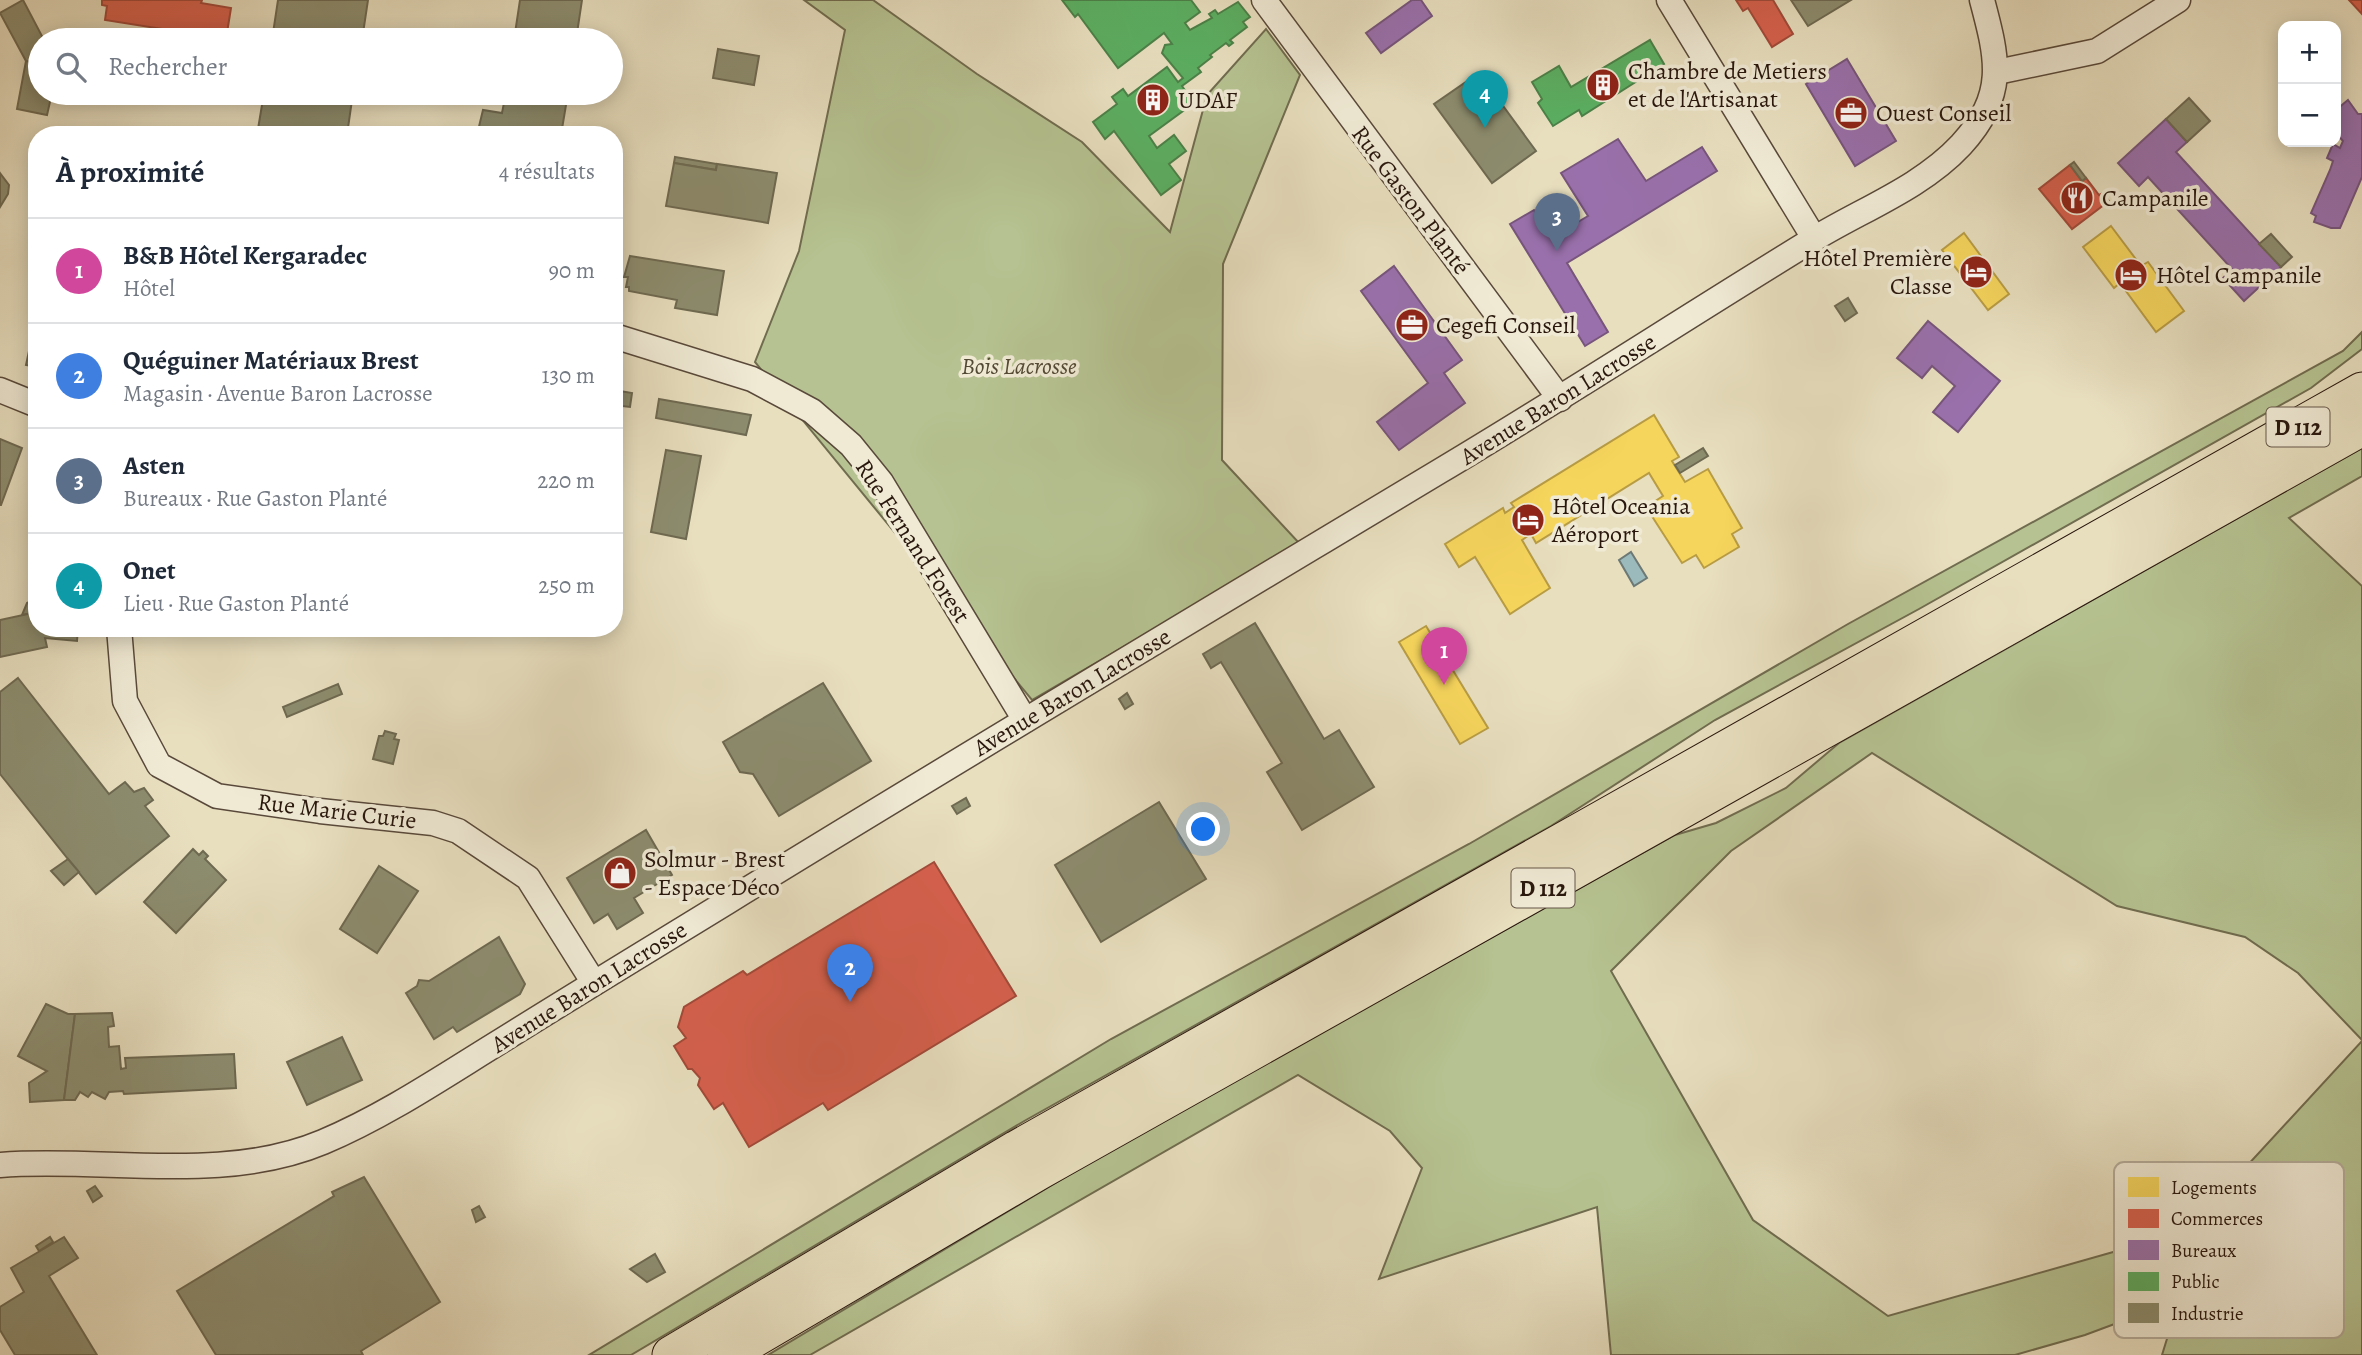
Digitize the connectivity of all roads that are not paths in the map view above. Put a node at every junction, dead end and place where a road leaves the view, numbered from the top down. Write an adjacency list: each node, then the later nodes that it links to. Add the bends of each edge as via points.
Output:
1 (1264, 0): 11 (street, Rue Gaston Planté)
2 (1669, 0): 6 (street)
3 (1982, 0): 5 (street, Avenue Baron Lacrosse)
4 (2178, 0): 5 (street, via 2097,51)
5 (1997, 72): 6 (street, Avenue Baron Lacrosse, via 1980,121 1959,148 1928,174)
6 (1814, 238): 11 (street, Avenue Baron Lacrosse)
7 (623, 339): 16 (street, Rue Fernand Forest, via 752,379 812,411 851,445 881,482)
8 (2362, 362): 14 (highway)
9 (0, 390): 12 (street)
10 (2362, 391): 14 (highway, D 112)
11 (1560, 400): 16 (street, Avenue Baron Lacrosse)
12 (28, 401)
13 (2362, 426): 20 (highway, D 112, via 1039,1171)
14 (2234, 463): 19 (highway, D 112, via 1017,1149)
15 (120, 637): 17 (street, Rue Marie Curie, via 125,701 159,765 217,796 433,823 457,831 528,878)
16 (1025, 720): 17 (street, Avenue Baron Lacrosse)
17 (594, 983): 18 (street, Avenue Baron Lacrosse, via 437,1080 321,1143 268,1158 212,1165)
18 (0, 1165)
19 (671, 1355)
20 (726, 1355)

